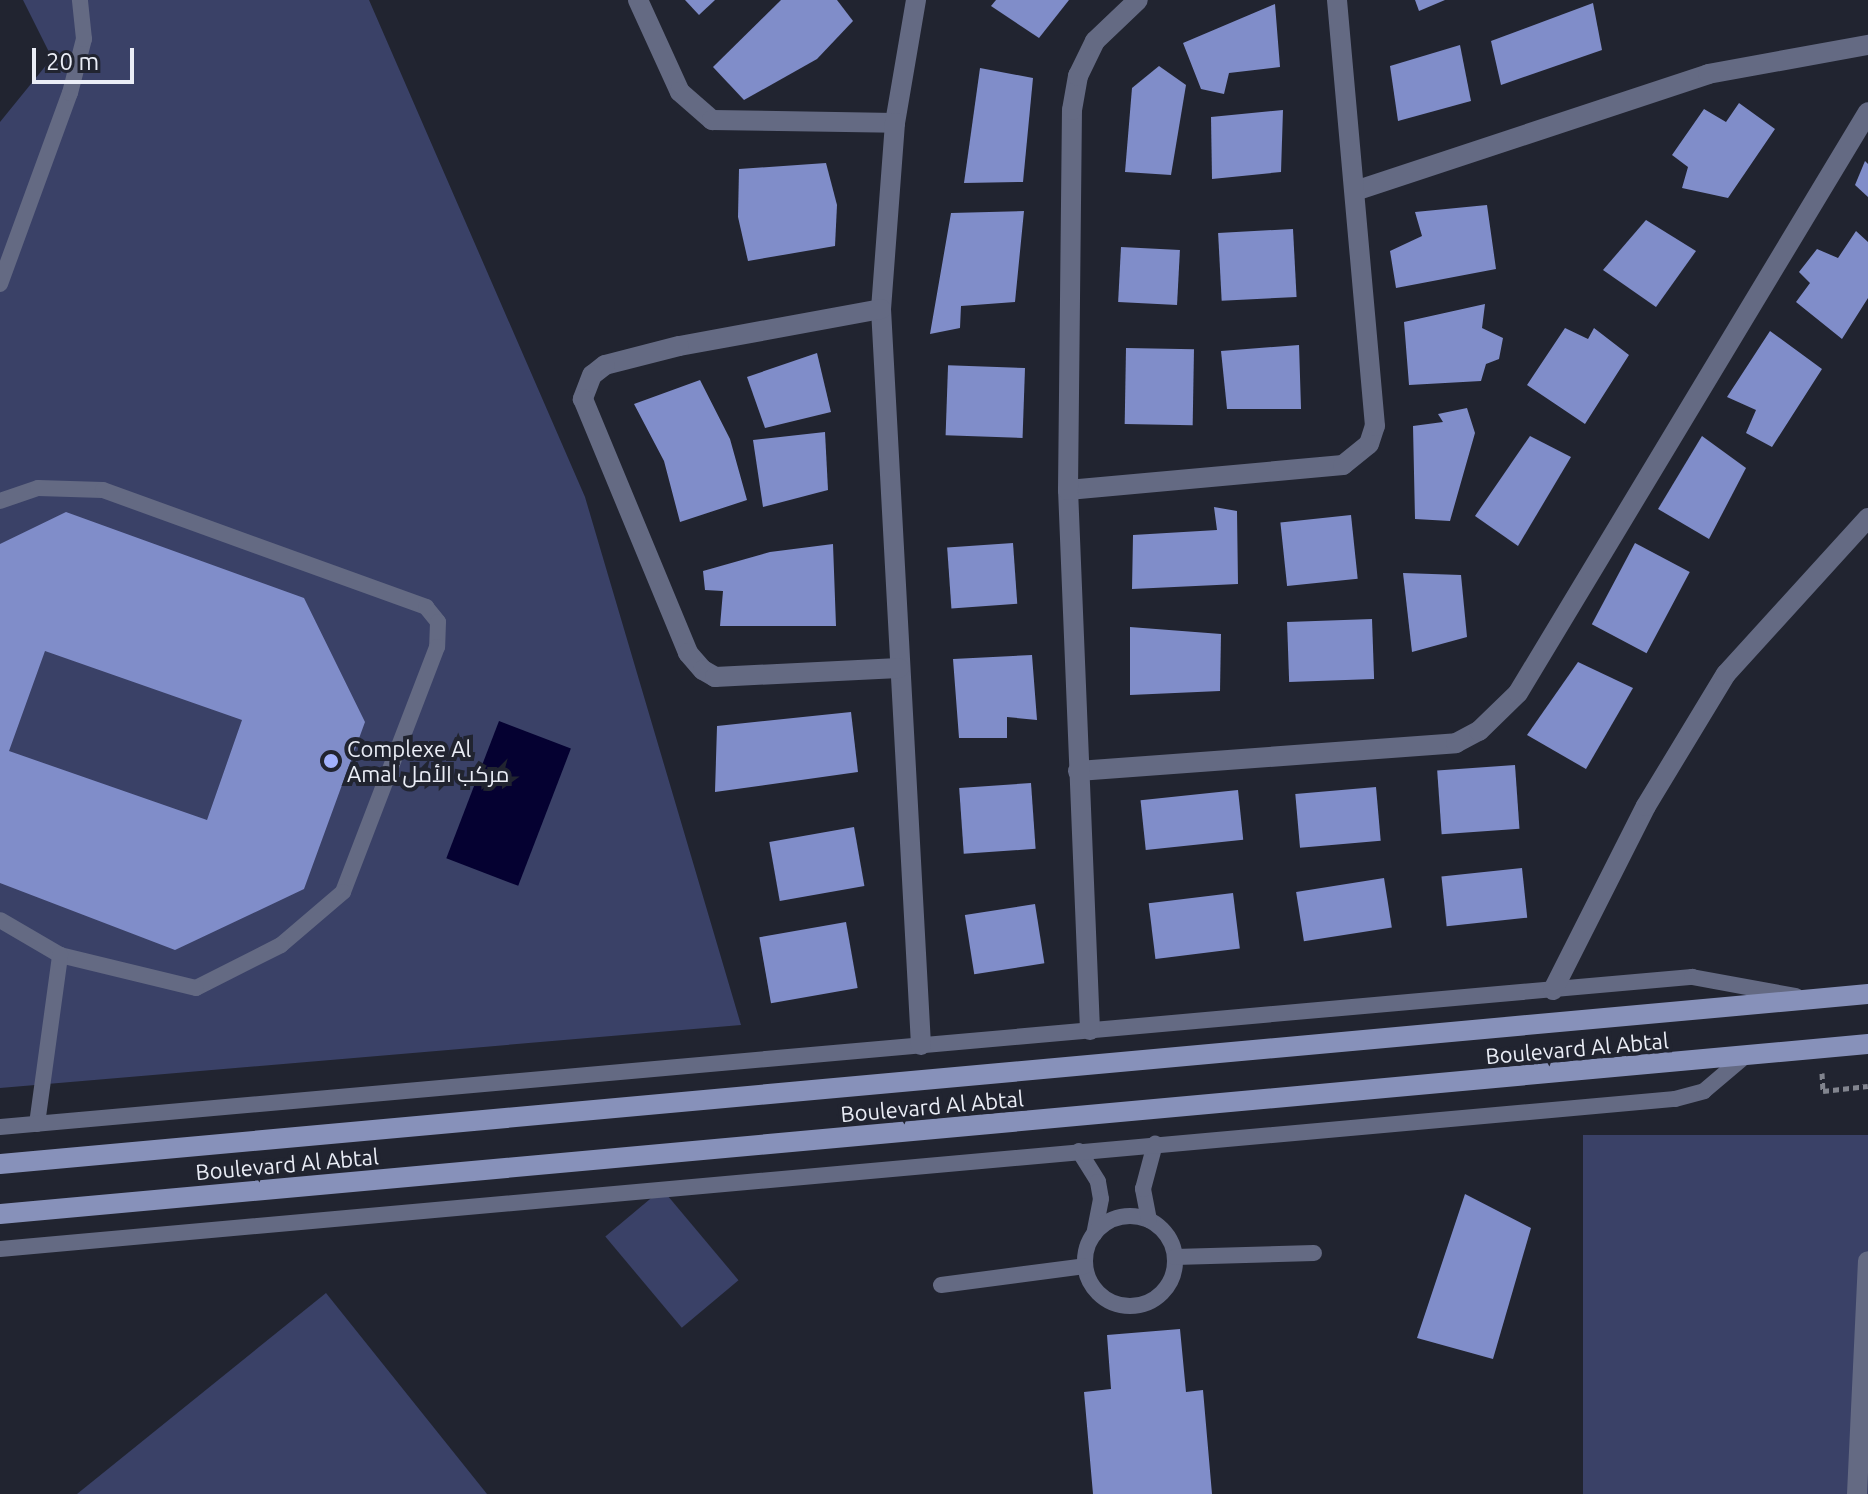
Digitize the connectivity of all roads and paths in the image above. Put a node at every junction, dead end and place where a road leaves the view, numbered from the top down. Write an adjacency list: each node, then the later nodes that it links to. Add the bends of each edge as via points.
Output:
1 (80, 0): 10 (lane, via 84,39 70,93)
2 (638, 0): 8 (street, via 680,92 712,120)
3 (916, 0): 8 (street)
4 (1138, 0): 12 (street, via 1095,41 1078,76 1072,110)
5 (1337, 0): 9 (street)
6 (1868, 45): 9 (street, via 1708,74)
7 (1868, 112): 16 (street, via 1518,693 1490,722 1456,743)
8 (895, 123): 11 (street)
9 (1355, 191): 12 (street, via 1375,426 1360,456 1343,465)
10 (0, 284)
11 (881, 309): 15 (street); 15 (street, via 605,365 592,375 583,399 688,653 703,670 715,677)
12 (1068, 490): 16 (street)
13 (0, 501): 18 (lane, via 38,488 103,490 426,607 438,622 437,647 343,892 281,945 196,988)
14 (1868, 518): 19 (street, via 1726,674 1646,806)
15 (899, 668): 24 (street)
16 (1078, 771): 22 (street)
17 (0, 920): 18 (lane)
18 (60, 955): 28 (lane)
19 (1553, 990): 21 (lane, via 1692,977); 22 (lane)
20 (1868, 994): 21 (main road, Boulevard Al Abtal)
21 (1813, 1000): 32 (main road, Boulevard Al Abtal)
22 (1090, 1030): 24 (lane)
23 (1868, 1044): 25 (main road, Boulevard Al Abtal)
24 (921, 1045): 28 (lane)
25 (1819, 1048): 26 (main road, Boulevard Al Abtal); 27 (path, via 1823,1091)
26 (1744, 1057): 30 (lane, via 1704,1091 1675,1099); 33 (main road, Boulevard Al Abtal)
27 (1868, 1086)
28 (37, 1124): 29 (lane)
29 (0, 1127)
30 (1155, 1144): 31 (lane); 34 (lane, via 1144,1174)
31 (1079, 1151): 35 (lane, via 1091,1165 1100,1191); 36 (lane)
32 (0, 1164)
33 (0, 1214)
34 (1149, 1220): 35 (lane, via 1118,1218); 38 (lane, via 1166,1235)
35 (1093, 1236): 40 (lane)
36 (0, 1249)
37 (1314, 1253): 38 (lane)
38 (1175, 1257): 40 (lane, via 1167,1287 1142,1305 1127,1307 1099,1294)
39 (1868, 1261): 42 (street)
40 (1085, 1266): 41 (lane)
41 (941, 1285)
42 (1857, 1494)

